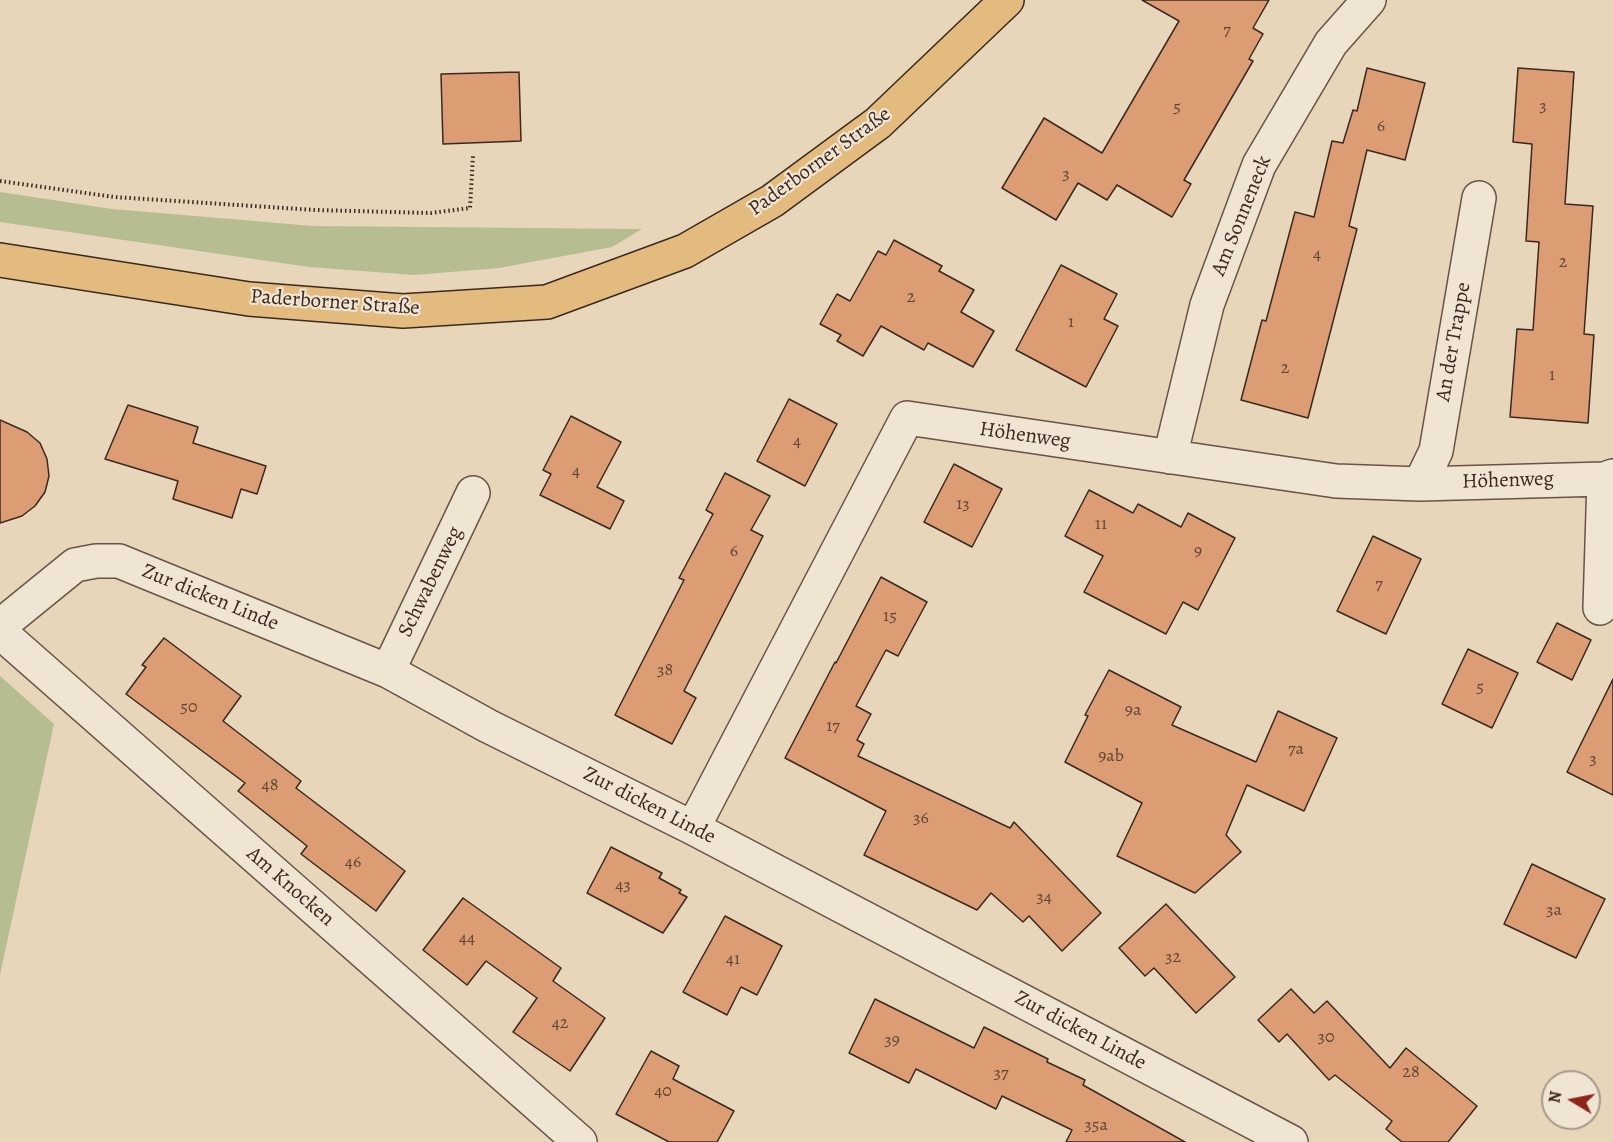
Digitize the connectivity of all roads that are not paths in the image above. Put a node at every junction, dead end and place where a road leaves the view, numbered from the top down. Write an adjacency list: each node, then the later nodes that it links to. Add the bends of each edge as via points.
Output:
1 (1007, 0): 4 (main road, Paderborner Straße, via 878,123 772,201 685,251 547,302 403,311 249,299)
2 (1369, 0): 5 (street, Am Sonneneck, via 1331,43 1259,165 1207,305)
3 (1479, 198): 7 (street, An der Trappe, via 1436,452)
4 (0, 260)
5 (1170, 458): 7 (street, Höhenweg, via 1336,481); 13 (street, Höhenweg, via 907,418)
6 (1609, 477): 7 (street, Höhenweg); 9 (street, Höhenweg)
7 (1420, 484)
8 (473, 493): 12 (street, Schwabenweg)
9 (1600, 608)
10 (0, 626): 12 (street, Zur dicken Linde, via 75,566 119,561)
11 (0, 632): 14 (street, Am Knocken)
12 (388, 671): 13 (street, Zur dicken Linde, via 488,726)
13 (693, 828): 15 (street, Zur dicken Linde)
14 (580, 1142)
15 (1291, 1142)

